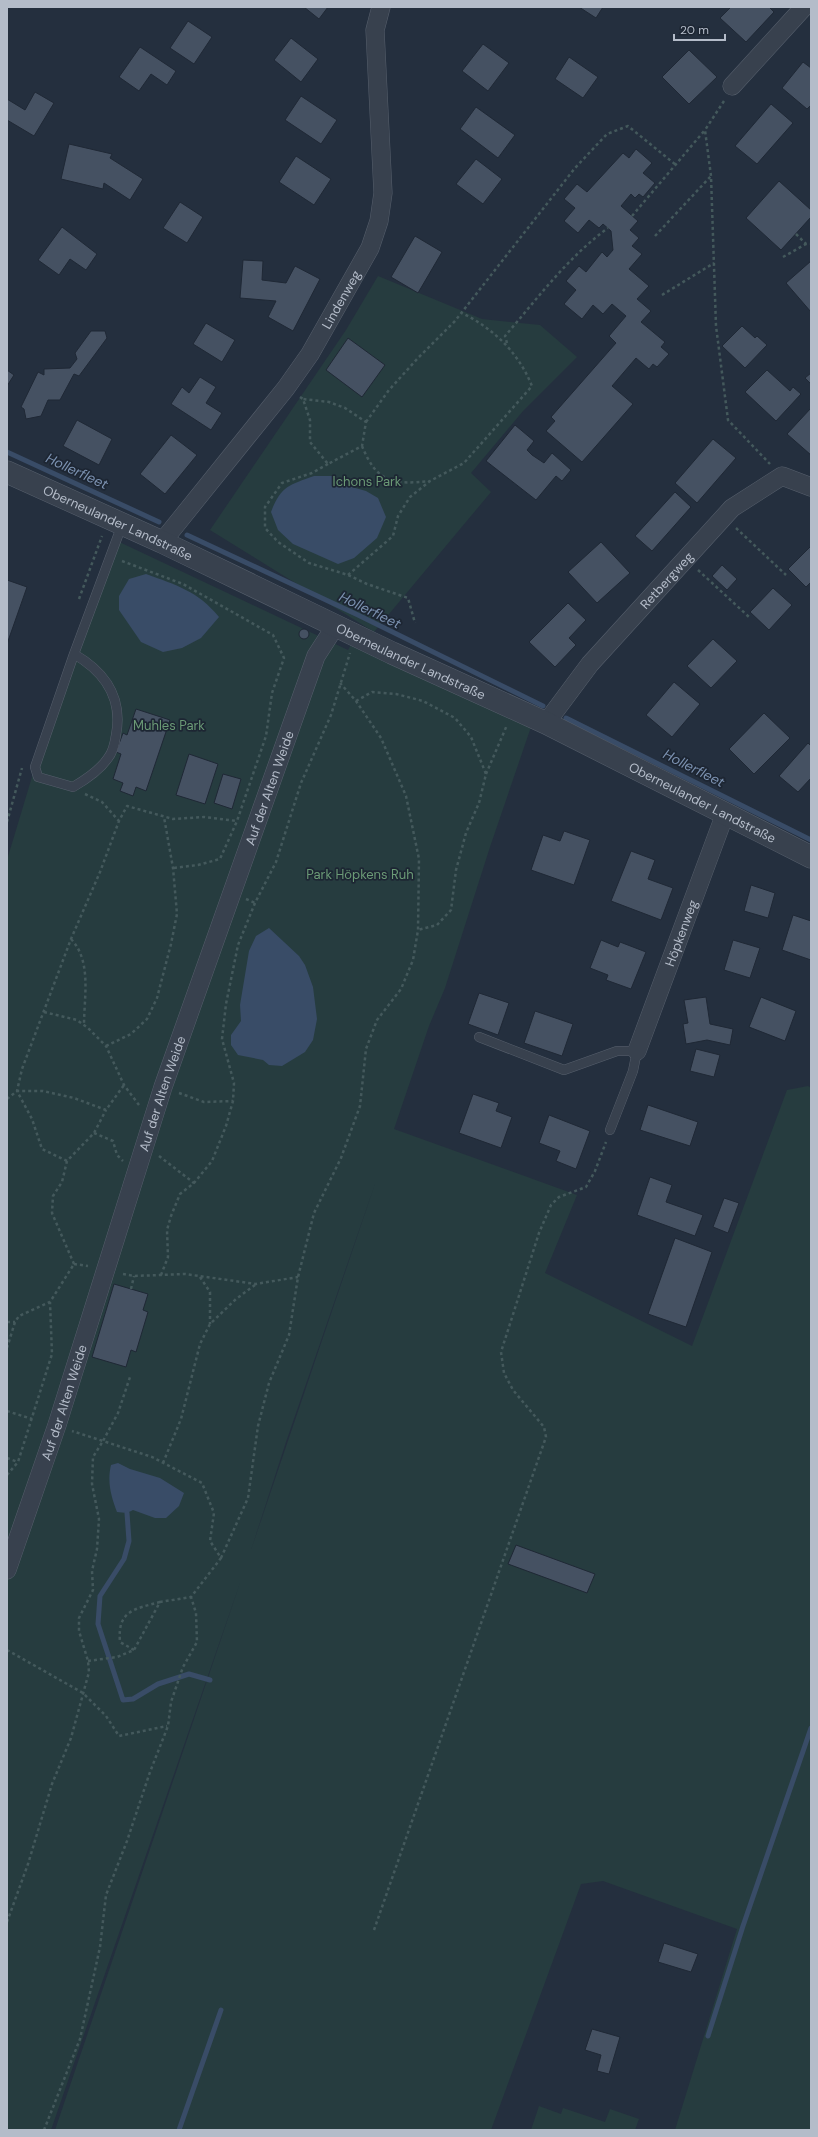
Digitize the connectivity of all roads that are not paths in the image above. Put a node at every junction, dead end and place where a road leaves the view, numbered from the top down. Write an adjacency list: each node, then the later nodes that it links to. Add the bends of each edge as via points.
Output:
1 (381, 7): 7 (street, Lindenweg, via 375,30 383,193 379,221 370,248 310,354 286,388)
2 (800, 9): 3 (street)
3 (732, 86)
4 (7, 472): 6 (street, Oberneulander Landstraße)
5 (811, 487): 10 (street, Retbergweg, via 782,476 732,508 590,664)
6 (122, 524): 7 (street, Oberneulander Landstraße); 9 (lane)
7 (162, 542): 8 (street, Oberneulander Landstraße)
8 (336, 625): 10 (street, Oberneulander Landstraße); 16 (street, Auf der Alten Weide, via 316,656 163,1088 104,1269 57,1426)
9 (74, 654): 9 (lane, via 102,675 115,698 119,718 115,742 108,758 73,788 38,777 35,767)
10 (546, 724): 11 (street, Oberneulander Landstraße)
11 (725, 814): 12 (street, Oberneulander Landstraße); 14 (street, Höpkenweg)
12 (811, 857)
13 (479, 1037): 14 (lane, via 564,1070 617,1051)
14 (637, 1051): 15 (lane, via 633,1071)
15 (610, 1130)
16 (7, 1570)

